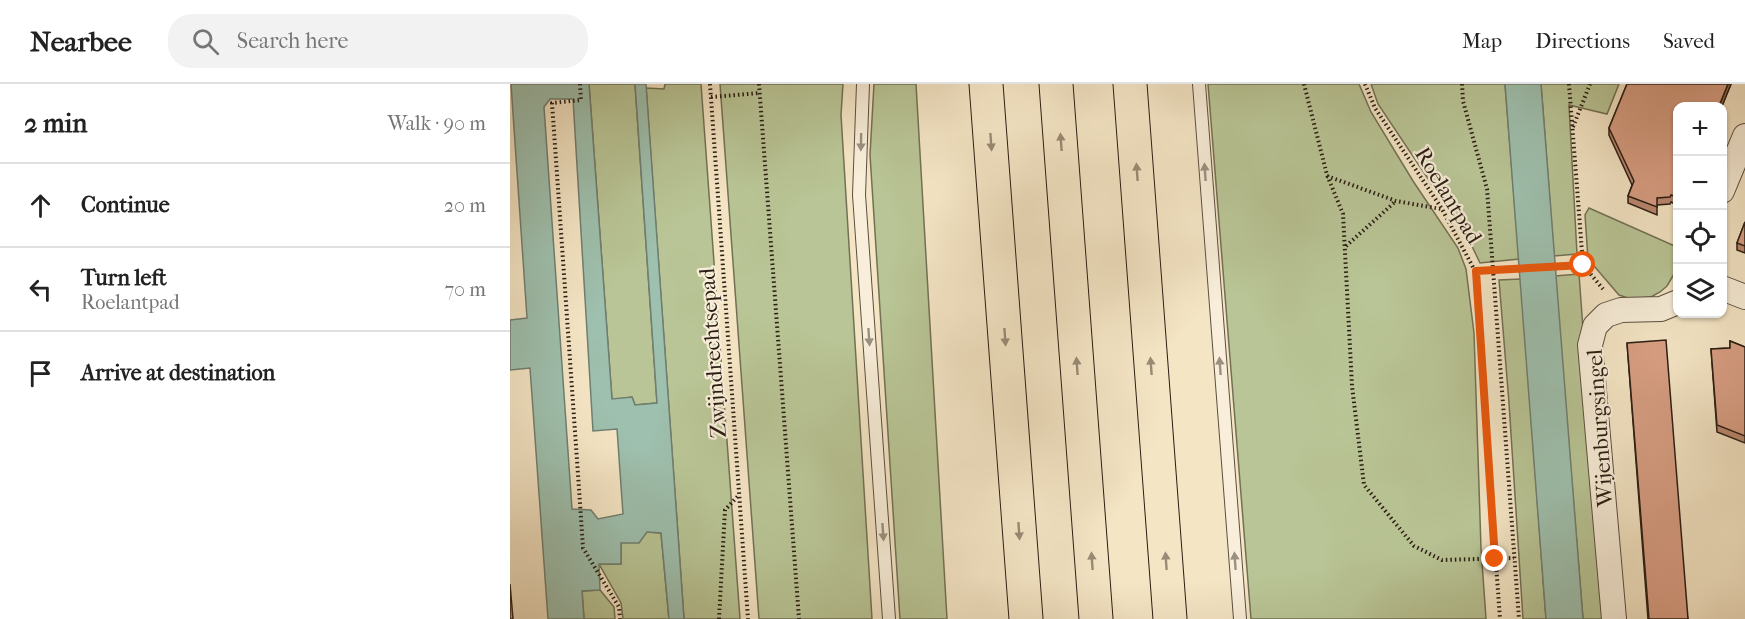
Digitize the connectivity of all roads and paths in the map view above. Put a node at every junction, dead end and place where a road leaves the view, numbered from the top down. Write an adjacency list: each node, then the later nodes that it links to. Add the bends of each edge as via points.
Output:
1 (580, 84): 31 (path, via 581,100 552,103 583,548 619,607)
2 (710, 84): 15 (path, Zwijndrechtsepad)
3 (759, 84): 14 (path)
4 (863, 84): 35 (lane, one-way to 35, via 859,195)
5 (986, 84): 36 (highway, one-way to 36)
6 (1056, 84): 37 (highway, one-way to 6)
7 (1130, 84): 38 (highway, one-way to 7)
8 (1198, 84): 39 (lane, one-way to 8)
9 (1304, 84): 18 (path)
10 (1365, 84): 21 (path, Roelantpad, via 1375,108)
11 (1462, 84): 23 (path, via 1487,189)
12 (1569, 84): 16 (path)
13 (1590, 84): 16 (path)
14 (760, 93): 15 (path); 34 (path)
15 (711, 97): 28 (path, Zwijndrechtsepad)
16 (1571, 130): 23 (path, via 1583,265)
17 (1745, 136): 19 (street)
18 (1327, 175): 20 (path); 22 (path, via 1343,214)
19 (1727, 179)
20 (1396, 201): 21 (path); 22 (path)
21 (1442, 209): 24 (path, Roelantpad)
22 (1346, 246): 30 (path, via 1352,386 1364,485 1414,546 1442,560)
23 (1494, 270): 24 (path); 29 (path)
24 (1476, 271): 30 (path, Roelantpad)
25 (1727, 290): 26 (street)
26 (1745, 297)
27 (1673, 304): 42 (street, Wijenburgsingel, via 1661,309 1621,310 1606,315 1595,326 1590,345)
28 (739, 496): 32 (path, via 725,510); 33 (path, Zwijndrechtsepad)
29 (1514, 558): 30 (path); 41 (path)
30 (1495, 559): 40 (path, Roelantpad)
31 (620, 619)
32 (719, 619)
33 (748, 619)
34 (799, 619)
35 (889, 619)
36 (1026, 619)
37 (1096, 619)
38 (1170, 619)
39 (1240, 619)
40 (1500, 619)
41 (1519, 619)
42 (1614, 619)

